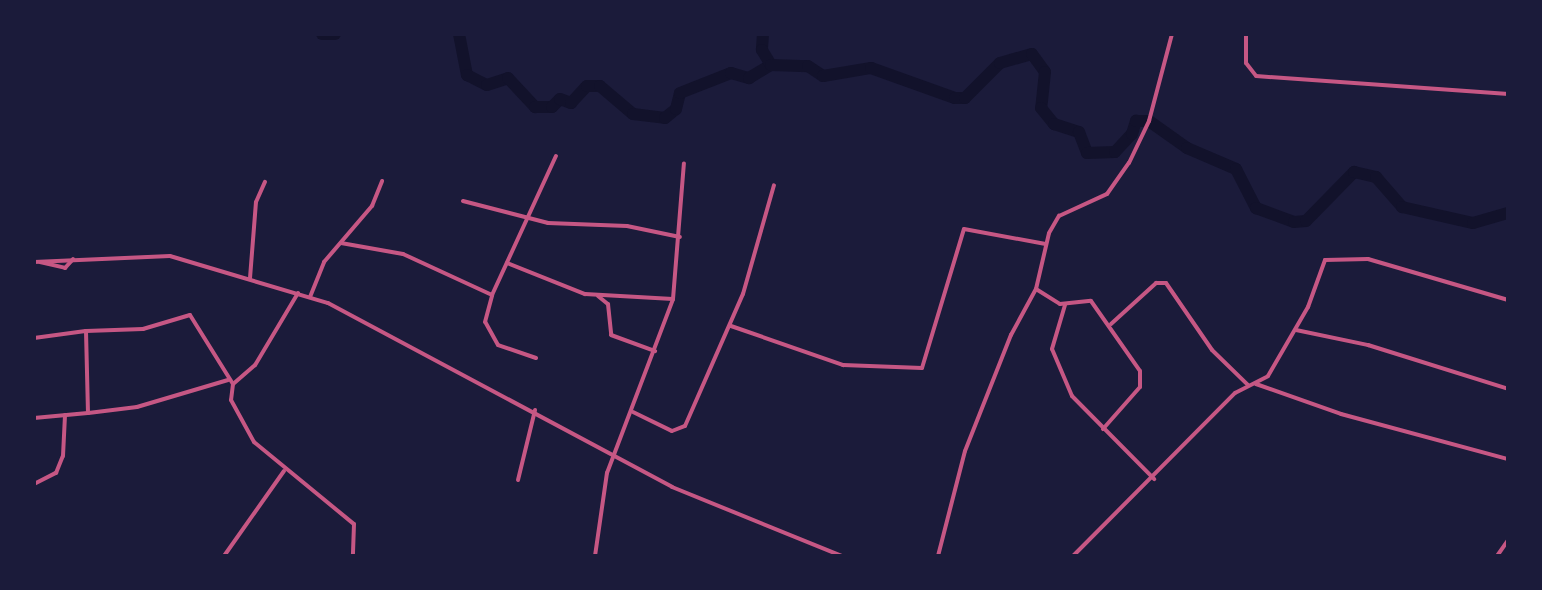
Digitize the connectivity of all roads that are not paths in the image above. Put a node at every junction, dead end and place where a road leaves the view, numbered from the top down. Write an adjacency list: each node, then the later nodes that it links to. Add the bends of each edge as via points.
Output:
1 (1172, 34): 13 (street, via 1155,102 1129,163 1107,194 1059,216)
2 (1246, 34): 3 (street, via 1248,70 1263,78)
3 (1508, 94)
4 (556, 156): 10 (street)
5 (684, 163): 11 (street)
6 (265, 182): 17 (street, via 256,202)
7 (382, 182): 12 (street, via 372,207)
8 (774, 185): 27 (street)
9 (463, 201): 10 (street)
10 (527, 218): 11 (street); 16 (street)
11 (680, 237): 23 (street)
12 (341, 243): 20 (street, via 403,254); 22 (street, via 324,262)
13 (1046, 244): 18 (street); 27 (street, via 964,229 922,368 843,365)
14 (73, 258): 15 (street); 15 (street, via 64,268); 17 (street, via 170,256)
15 (37, 262)
16 (507, 263): 20 (street); 21 (street, via 562,288)
17 (250, 278): 19 (street)
18 (1036, 289): 25 (street); 55 (street, via 1011,335 965,451)
19 (298, 293): 22 (street); 35 (street, via 260,358)
20 (492, 295): 32 (street, via 485,322 490,340)
21 (597, 295): 23 (street); 31 (street, via 608,304 611,335)
22 (310, 297): 38 (street)
23 (673, 299): 31 (street)
24 (1508, 300): 28 (street, via 1368,260 1331,258 1322,264)
25 (1065, 305): 26 (street, via 1087,299); 43 (street, via 1054,355 1072,396)
26 (1111, 324): 36 (street, via 1156,283 1166,283 1212,350); 43 (street, via 1141,379)
27 (731, 326): 39 (street, via 683,429 672,431)
28 (1296, 330): 34 (street, via 1273,370); 37 (street, via 1368,345)
29 (86, 331): 30 (street); 33 (street, via 143,329 190,315); 40 (street)
30 (34, 338)
31 (656, 351): 39 (street)
32 (536, 358)
33 (228, 380): 35 (street); 40 (street, via 137,407)
34 (1255, 383): 36 (street); 45 (street, via 1330,411)
35 (233, 384): 46 (street, via 231,400 243,428)
36 (1248, 385): 47 (street)
37 (1508, 388)
38 (535, 410): 44 (street); 48 (street)
39 (633, 412): 44 (street)
40 (88, 413): 41 (street)
41 (65, 415): 42 (street); 49 (street, via 63,456 56,473)
42 (34, 418)
43 (1103, 429): 47 (street)
44 (615, 455): 53 (street, via 607,473); 54 (street, via 688,495)
45 (1508, 459)
46 (284, 471): 51 (street); 52 (street, via 354,524)
47 (1154, 478): 56 (street)
48 (518, 480)
49 (34, 483)
50 (1508, 540): 57 (street)
51 (224, 555)
52 (353, 555)
53 (595, 555)
54 (843, 555)
55 (938, 555)
56 (1072, 555)
57 (1497, 555)

